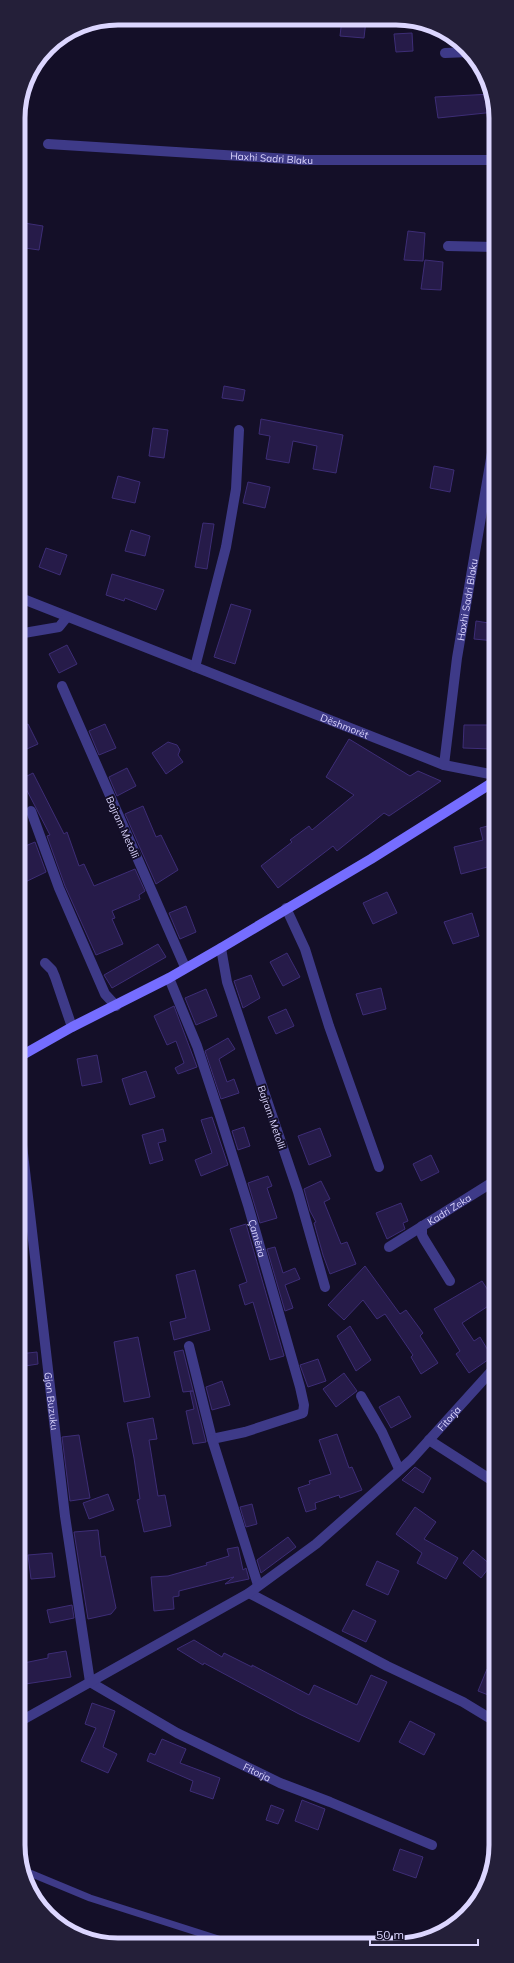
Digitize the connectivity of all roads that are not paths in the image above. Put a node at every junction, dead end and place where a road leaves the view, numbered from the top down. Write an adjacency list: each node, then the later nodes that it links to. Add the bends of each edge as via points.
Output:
1 (462, 52): 2 (street)
2 (445, 53)
3 (48, 144): 4 (street, Haxhi Sadri Blaku, via 305,160)
4 (489, 160)
5 (448, 246): 6 (street)
6 (489, 247)
7 (239, 430): 12 (street, via 236,489 226,547)
8 (489, 470): 14 (street, Haxhi Sadri Blaku, via 457,658)
9 (25, 600): 10 (street, Dëshmorët)
10 (67, 617): 11 (street, via 59,627); 12 (street, Dëshmorët)
11 (25, 633)
12 (195, 667): 14 (street, Dëshmorët)
13 (62, 686): 21 (street, Bajram Metolli)
14 (444, 765): 15 (street, Dëshmorët)
15 (489, 774)
16 (489, 784): 18 (main road, via 371,859)
17 (31, 811): 23 (street, via 62,895 105,994)
18 (286, 908): 19 (main road); 26 (street, via 305,948 329,1026)
19 (221, 948): 21 (main road); 32 (street, Bajram Metolli, via 227,982 298,1192)
20 (45, 963): 24 (street, via 55,977)
21 (185, 967): 22 (main road)
22 (169, 978): 23 (main road); 36 (street, Çamëria, via 197,1046 245,1198 304,1405 303,1413 245,1432)
23 (116, 1006): 24 (main road)
24 (72, 1027): 25 (main road)
25 (25, 1054)
26 (379, 1167)
27 (25, 1170): 42 (street, Gjon Buzuku, via 64,1508)
28 (489, 1184): 29 (street, Kadri Zeka)
29 (422, 1226): 30 (street, Kadri Zeka); 31 (street, Kadri Zeka, via 424,1239)
30 (389, 1247)
31 (450, 1281)
32 (325, 1287)
33 (189, 1346): 36 (street)
34 (489, 1374): 37 (street, Fitorja)
35 (361, 1396): 38 (street, via 382,1432)
36 (212, 1439): 40 (street)
37 (429, 1440): 38 (street, Fitorja); 39 (street)
38 (399, 1469): 40 (street, Fitorja, via 316,1544)
39 (489, 1479)
40 (258, 1585): 41 (street, Fitorja)
41 (249, 1593): 42 (street, Fitorja); 43 (street)
42 (90, 1682): 44 (street, Fitorja); 45 (street, Fitorja, via 177,1734 274,1780)
43 (489, 1718)
44 (25, 1719)
45 (432, 1845)
46 (29, 1873): 47 (lane, via 90,1898)
47 (215, 1938)

